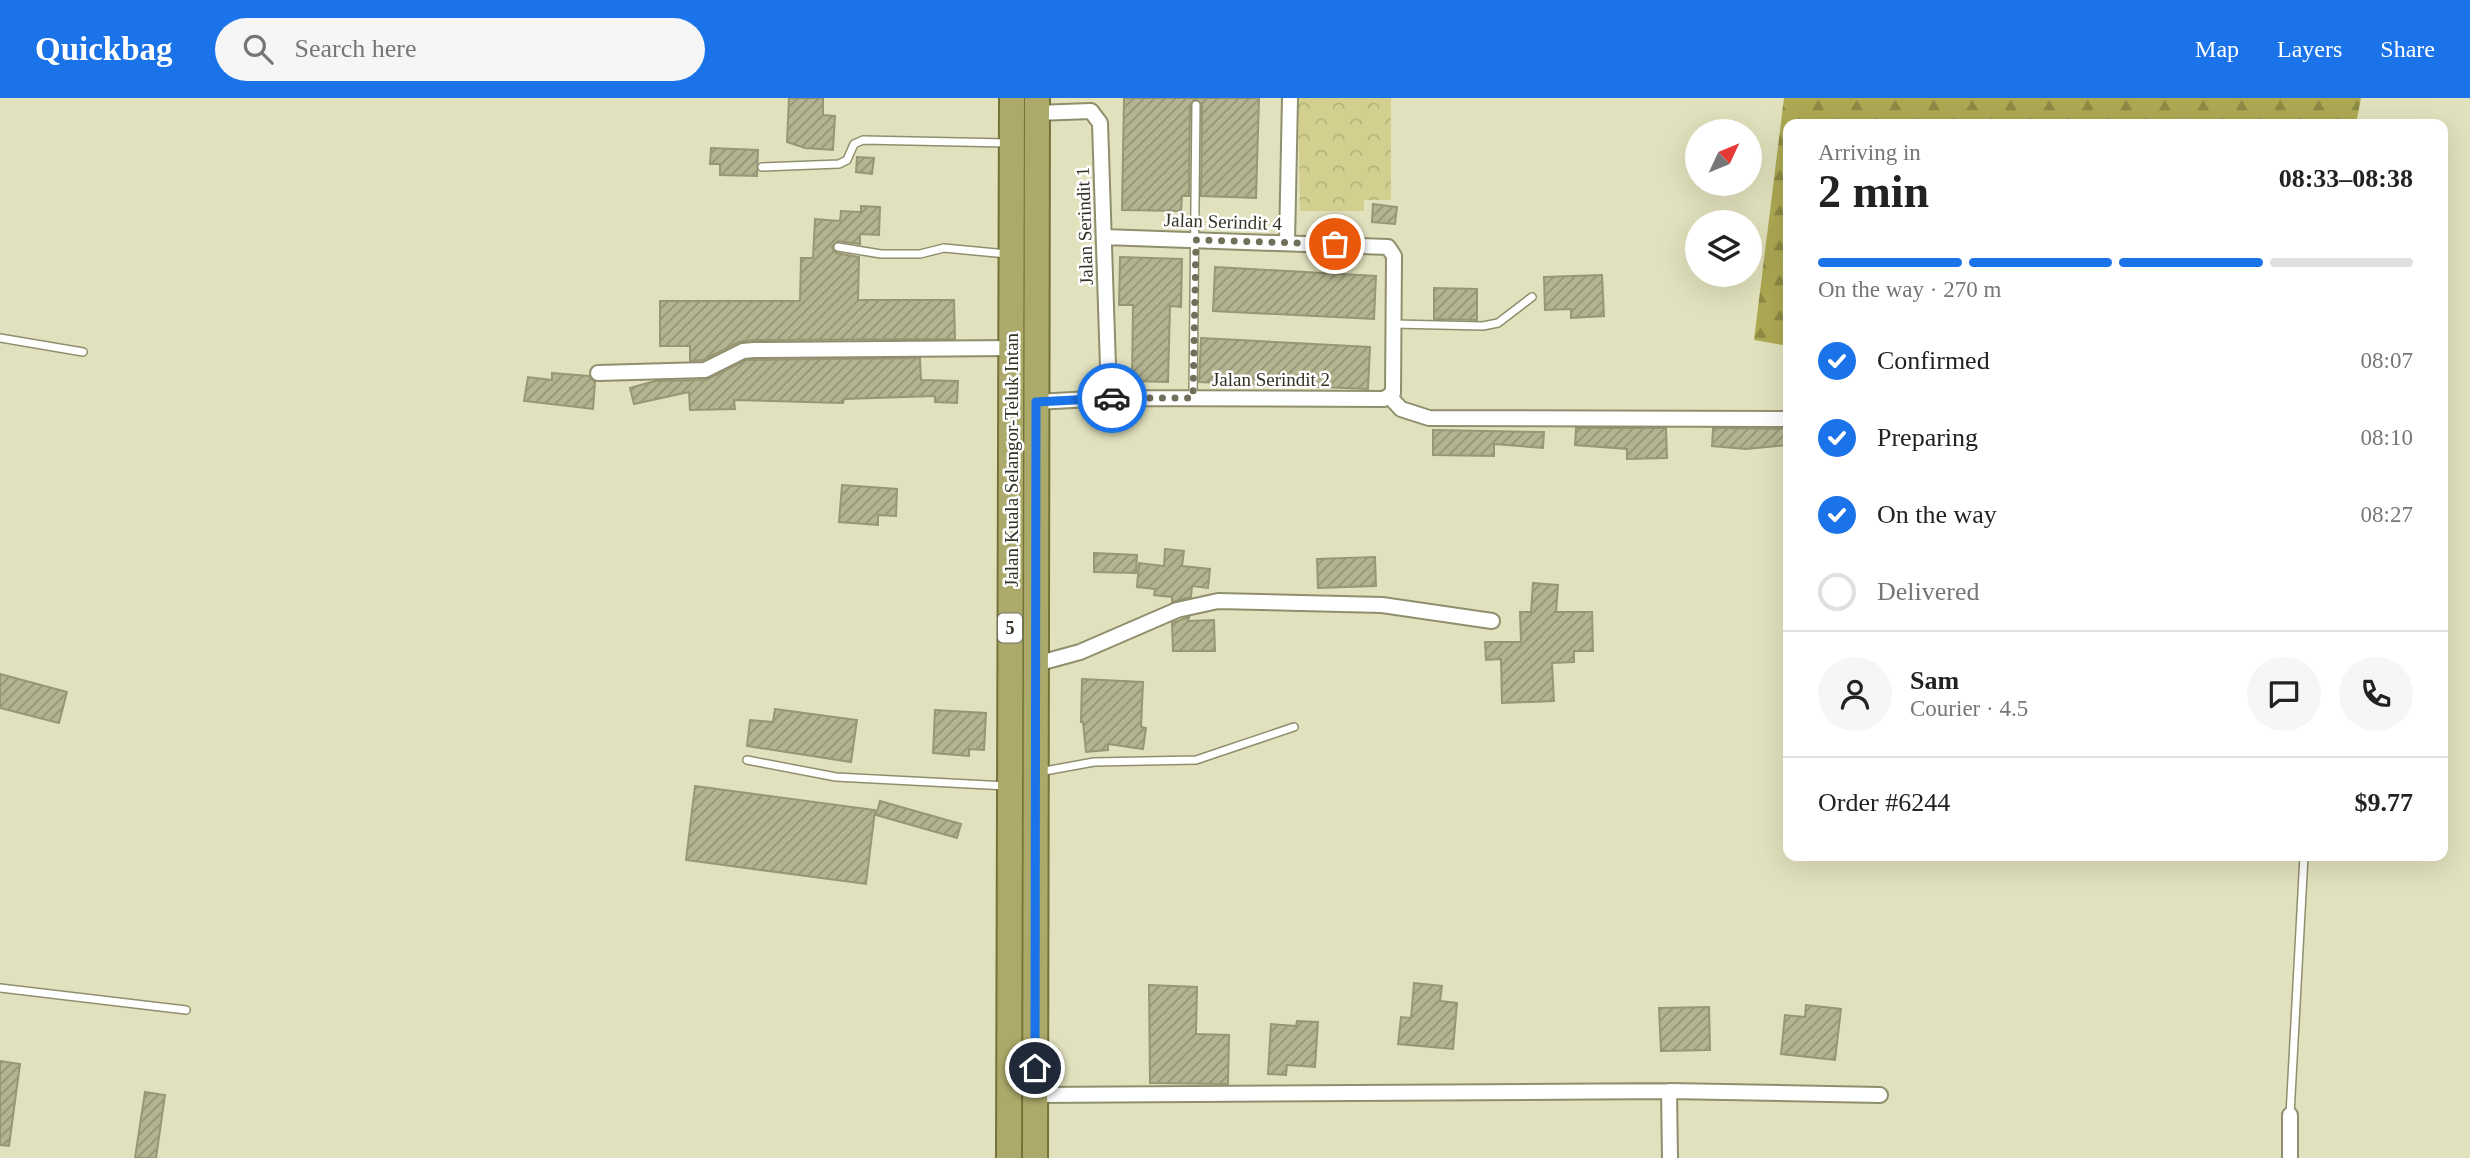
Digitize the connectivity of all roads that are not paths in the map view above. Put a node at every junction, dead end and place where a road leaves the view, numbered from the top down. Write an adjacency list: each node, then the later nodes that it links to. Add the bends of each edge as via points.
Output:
1 (1012, 98): 5 (highway, Jalan Kuala Selangor-Teluk Intan / 5)
2 (1290, 98): 9 (street)
3 (1036, 105): 7 (street, Jalan Serindit 1, via 1086,111 1098,118); 21 (highway, Jalan Kuala Selangor-Teluk Intan / 5)
4 (1196, 105): 8 (lane)
5 (1012, 143): 6 (lane, via 863,140 854,144 847,160 839,164); 11 (highway, Jalan Kuala Selangor-Teluk Intan / 5)
6 (762, 167)
7 (1104, 237): 8 (street, Jalan Serindit 4); 19 (street, Jalan Serindit 1)
8 (1196, 240): 9 (street, Jalan Serindit 4); 20 (lane)
9 (1287, 242): 13 (street, Jalan Serindit 4, via 1388,247 1394,256)
10 (838, 247): 11 (lane, via 881,254 920,254 944,248)
11 (1011, 254): 15 (highway, Jalan Kuala Selangor-Teluk Intan / 5)
12 (1532, 297): 13 (lane, via 1512,315 1491,324)
13 (1394, 324): 18 (street, via 1395,387)
14 (0, 338): 16 (lane)
15 (1011, 348): 17 (street, via 754,350 705,370); 28 (highway, Jalan Kuala Selangor-Teluk Intan / 5)
16 (82, 352)
17 (598, 373)
18 (1390, 397): 20 (street, Jalan Serindit 2); 22 (street, via 1401,409 1429,418)
19 (1109, 398): 20 (street, Jalan Serindit 2); 21 (street, Jalan Serindit 2)
20 (1193, 398)
21 (1036, 402): 24 (highway, Jalan Kuala Selangor-Teluk Intan / 5)
22 (1783, 419)
23 (1492, 621): 24 (street, via 1382,605 1218,601 1177,610 1080,652)
24 (1035, 664): 27 (highway, Jalan Kuala Selangor-Teluk Intan / 5)
25 (1294, 727): 27 (lane, via 1196,760 1094,762)
26 (747, 760): 28 (lane, via 836,777)
27 (1035, 772): 33 (highway, Jalan Kuala Selangor-Teluk Intan / 5)
28 (1010, 786): 36 (highway, Jalan Kuala Selangor-Teluk Intan / 5)
29 (2304, 861): 35 (lane)
30 (0, 988): 31 (lane)
31 (186, 1010)
32 (1670, 1091): 33 (street); 34 (street); 38 (street)
33 (1035, 1095): 37 (highway, Jalan Kuala Selangor-Teluk Intan / 5)
34 (1880, 1095)
35 (2290, 1115): 39 (street)
36 (1009, 1158)
37 (1035, 1158)
38 (1670, 1158)
39 (2290, 1158)

